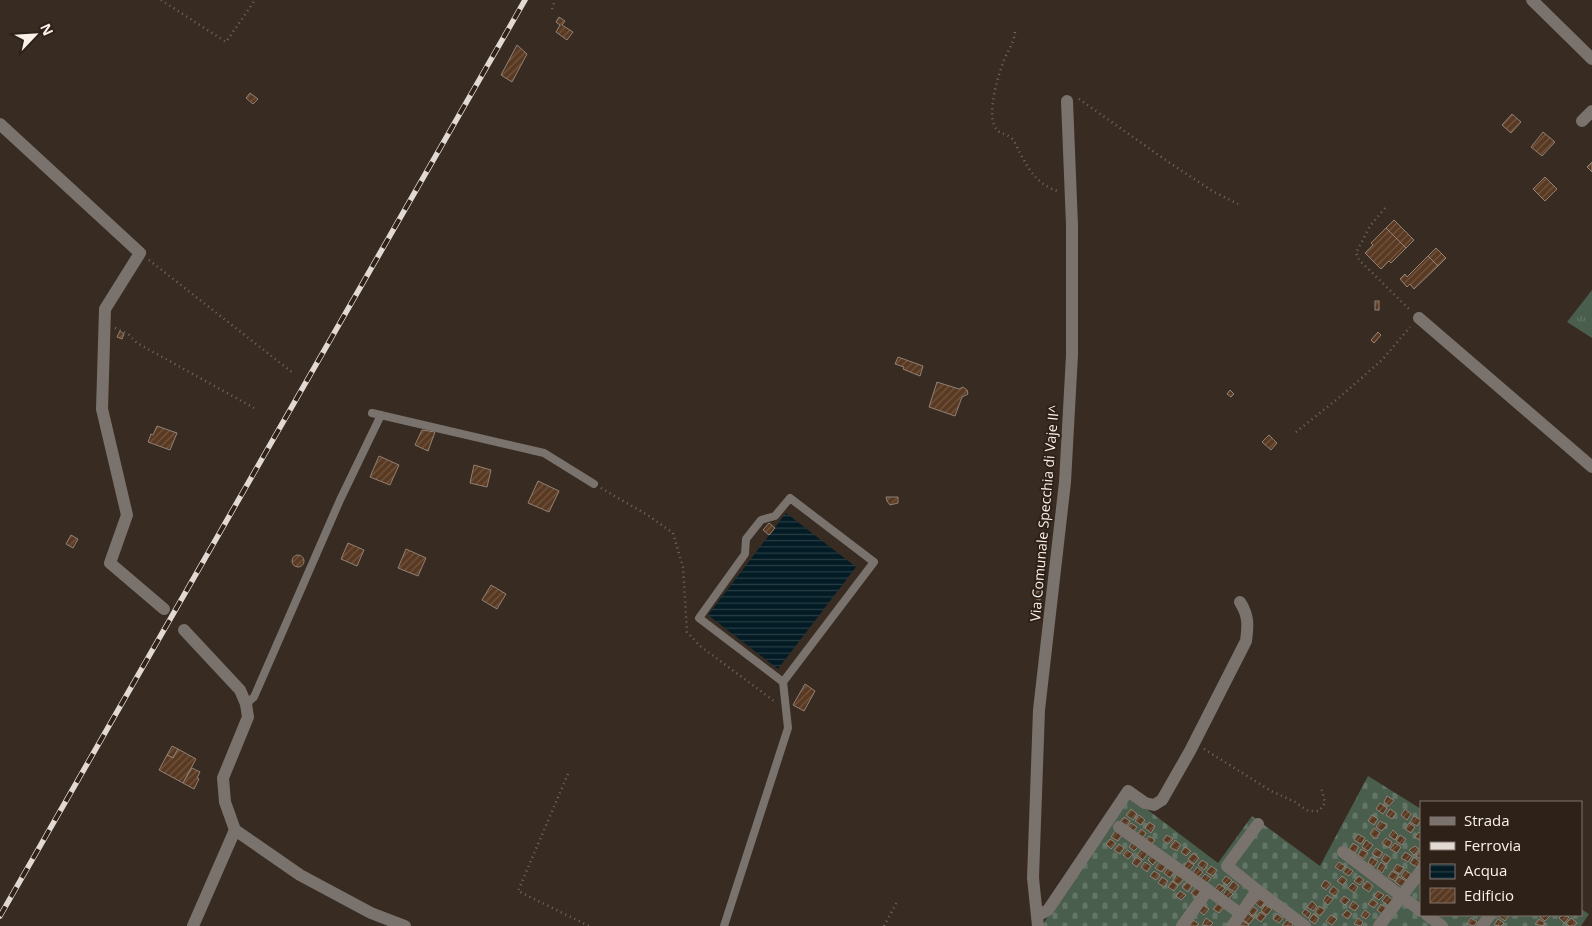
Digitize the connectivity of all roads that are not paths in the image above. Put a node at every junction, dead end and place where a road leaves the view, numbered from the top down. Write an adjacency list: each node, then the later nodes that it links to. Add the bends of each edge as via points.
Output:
1 (1532, 0): 2 (street)
2 (1592, 59)
3 (1067, 101): 28 (street, Via Comunale Specchia di Vaje II^, via 1072,355 1065,482 1039,710 1033,878)
4 (1592, 111): 5 (street)
5 (1582, 121)
6 (0, 124): 13 (street, via 140,253 105,309 102,409 127,515 110,563)
7 (1419, 318): 10 (street)
8 (372, 413): 9 (lane)
9 (381, 415): 11 (lane, via 544,453); 16 (lane, via 254,697)
10 (1592, 467)
11 (594, 484)
12 (1240, 602): 28 (street, via 1249,624 1246,641 1162,800 1154,805 1145,803 1128,791)
13 (164, 609)
14 (184, 630): 16 (street, via 240,690)
15 (783, 682): 15 (lane, via 874,562 790,498 775,516 761,520 746,539 745,554 699,618); 31 (lane, via 788,728)
16 (246, 704): 19 (street, via 248,717 223,778 225,802)
17 (1258, 824): 23 (street, via 1227,866)
18 (1119, 827): 22 (street)
19 (235, 830): 29 (street); 30 (street, via 300,875 370,912)
20 (1343, 852): 24 (street)
21 (1420, 872): 24 (street)
22 (1208, 890): 26 (street); 32 (street)
23 (1257, 890): 26 (street); 34 (street)
24 (1402, 896): 25 (street); 35 (street)
25 (1420, 909)
26 (1241, 914): 33 (street)
27 (1427, 916): 36 (street)
28 (1038, 921)
29 (193, 926)
30 (405, 926)
31 (724, 926)
32 (1182, 926)
33 (1232, 926)
34 (1305, 926)
35 (1379, 926)
36 (1442, 926)

